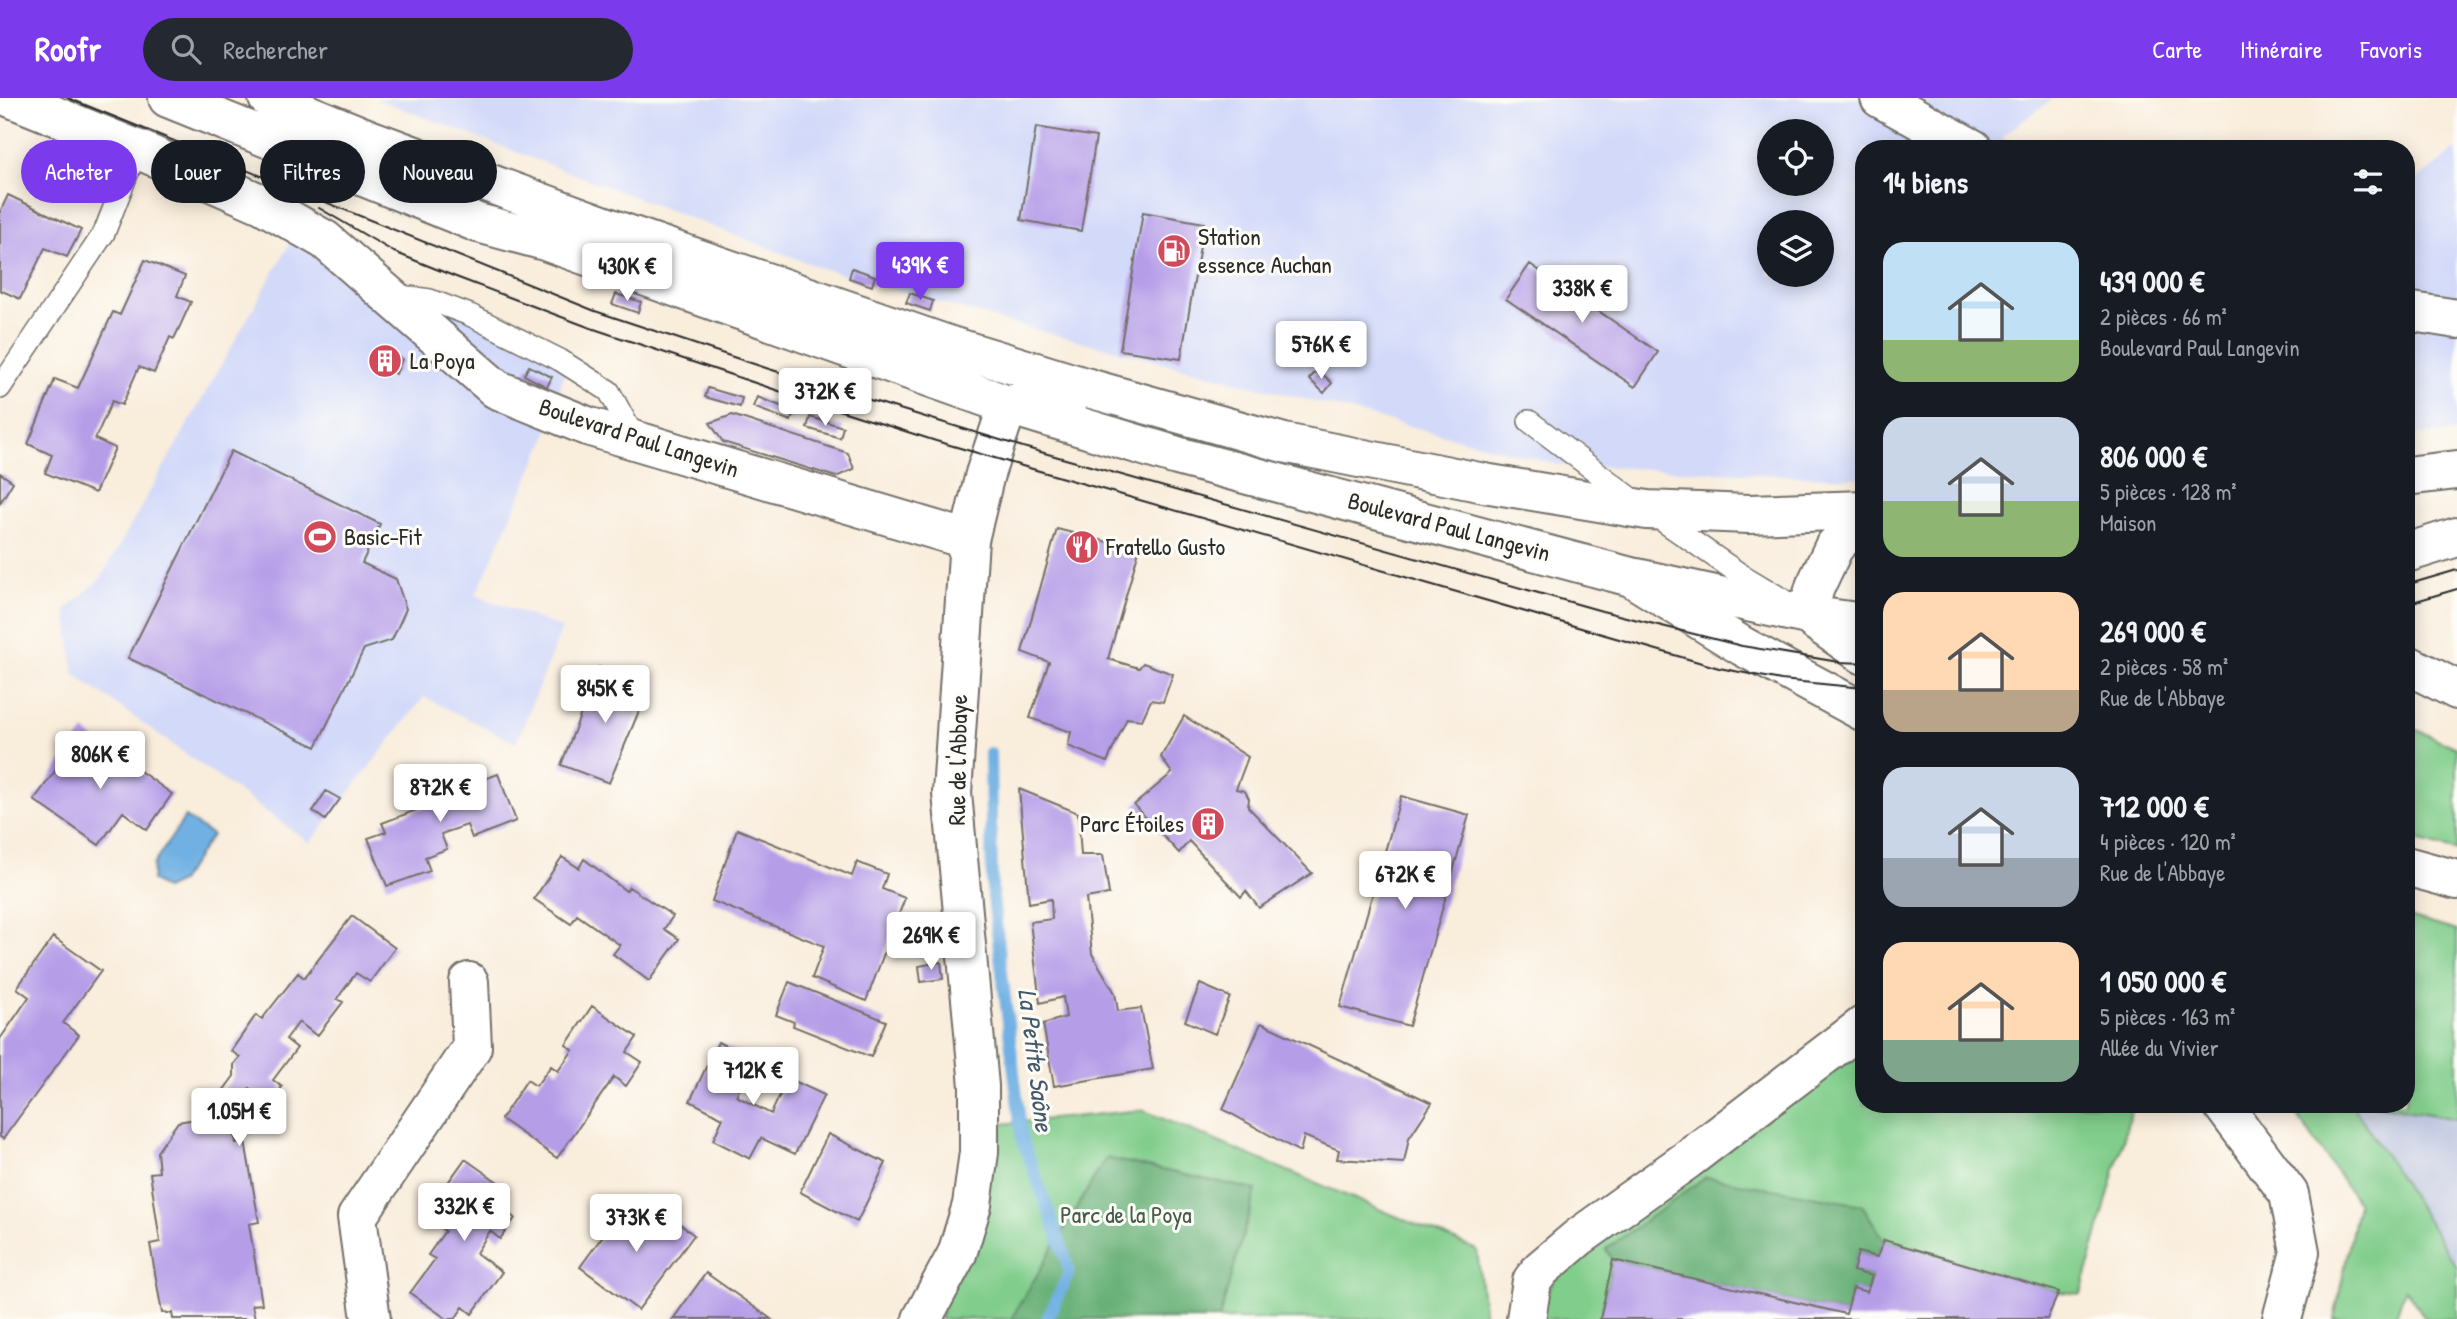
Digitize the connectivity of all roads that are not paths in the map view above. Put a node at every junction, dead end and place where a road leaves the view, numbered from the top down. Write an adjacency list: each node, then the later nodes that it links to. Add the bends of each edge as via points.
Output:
1 (10, 98): 5 (street, Boulevard Paul Langevin)
2 (168, 98): 14 (street, Boulevard Paul Langevin, via 478,223 545,241)
3 (268, 98): 13 (street, Boulevard Paul Langevin, via 624,233 951,346)
4 (1880, 98): 6 (street)
5 (115, 140)
6 (1957, 140)
7 (137, 149): 9 (street, Boulevard Paul Langevin, via 272,210 325,240)
8 (116, 203): 12 (lane, via 104,233)
9 (388, 294): 16 (street, Boulevard Paul Langevin, via 496,389 587,426); 16 (lane, via 430,300 470,315 560,360 609,391)
10 (2415, 312): 11 (street)
11 (2457, 319)
12 (0, 388)
13 (1088, 388): 14 (street, Boulevard Paul Langevin); 19 (street, Boulevard Paul Langevin, via 1284,443)
14 (1008, 405): 23 (street, Rue de l'Abbaye); 25 (street, Boulevard Paul Langevin, via 1177,456)
15 (1529, 421): 19 (lane)
16 (635, 439): 23 (street, Boulevard Paul Langevin)
17 (2457, 470): 18 (street)
18 (2415, 474)
19 (1647, 510): 20 (street, Boulevard Paul Langevin); 26 (lane)
20 (1855, 513)
21 (1855, 523): 26 (street, via 1834,547)
22 (2457, 537): 24 (street)
23 (969, 540): 38 (street, Rue de l'Abbaye, via 952,793 979,1086 979,1152 972,1205 957,1254)
24 (2415, 550)
25 (1631, 577): 26 (street); 31 (street, Boulevard Paul Langevin, via 1742,646)
26 (1807, 615): 27 (street); 28 (street)
27 (1855, 622)
28 (1855, 649)
29 (2415, 669): 30 (street)
30 (2457, 690)
31 (1855, 707)
32 (2415, 868): 33 (street)
33 (2457, 880)
34 (469, 982): 37 (street, via 472,1046 357,1217)
35 (1855, 1032): 39 (street, via 1541,1269 1532,1281)
36 (2229, 1113): 40 (street, via 2289,1194 2300,1252)
37 (371, 1319)
38 (922, 1319)
39 (1526, 1319)
40 (2282, 1319)

